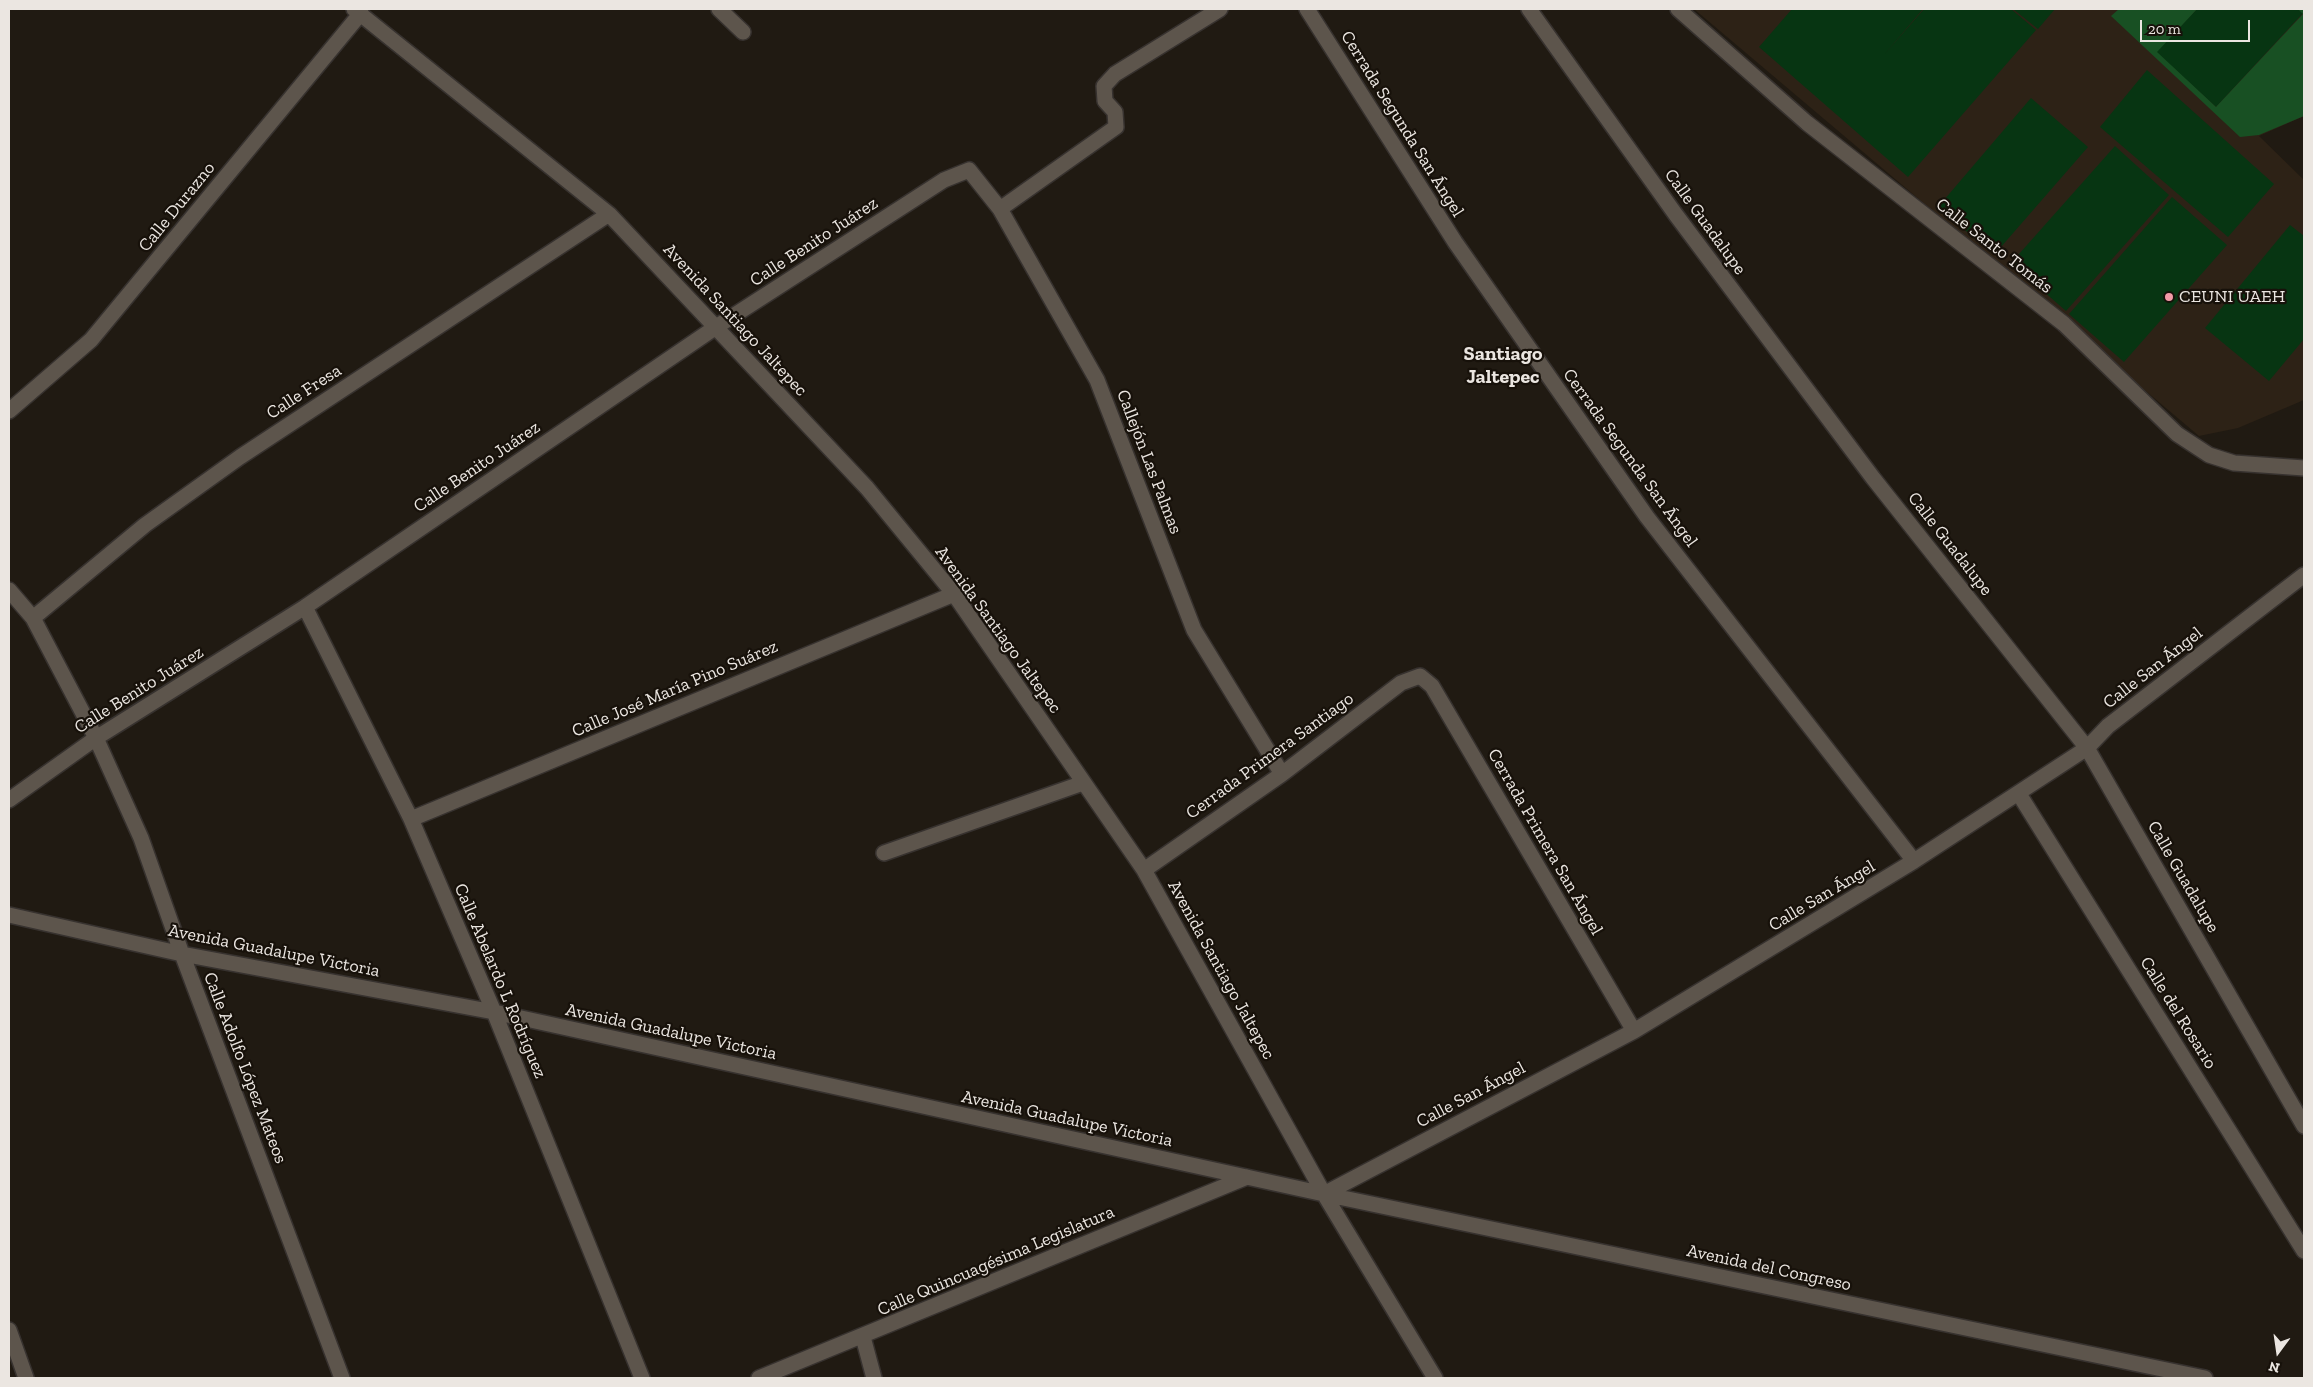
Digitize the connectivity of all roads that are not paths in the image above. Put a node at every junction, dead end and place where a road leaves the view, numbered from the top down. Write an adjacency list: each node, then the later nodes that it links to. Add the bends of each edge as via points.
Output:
1 (720, 9): 7 (street)
2 (1220, 9): 9 (street, via 1115,74 1104,86 1105,102 1115,112 1116,127)
3 (1307, 9): 28 (street, Cerrada Segunda San Ángel, via 1455,242 1647,516)
4 (1529, 9): 21 (street, Calle Guadalupe, via 1676,215 1861,462)
5 (1678, 9): 13 (street, Calle Santo Tomás, via 1806,123 2064,324 2178,434 2209,454 2234,463)
6 (358, 11): 10 (street, Avenida Santiago Jaltepec); 12 (street, Calle Durazno, via 91,340)
7 (743, 32)
8 (969, 170): 9 (street, Callejón Las Palmas); 11 (street, Calle Benito Juárez, via 944,180)
9 (1000, 209): 22 (street, Callejón Las Palmas, via 1097,380 1194,630)
10 (609, 214): 11 (street, Avenida Santiago Jaltepec); 18 (street, Calle Fresa, via 240,457 145,525)
11 (716, 327): 16 (street, Avenida Santiago Jaltepec, via 867,488); 17 (street, Calle Benito Juárez)
12 (9, 411)
13 (2304, 468)
14 (2304, 575): 21 (street, Calle San Ángel, via 2108,726)
15 (9, 590): 18 (street, Calle Adolfo López Mateos)
16 (954, 594): 23 (street, Avenida Santiago Jaltepec); 26 (street, Calle José María Pino Suárez)
17 (306, 607): 20 (street, Calle Benito Juárez); 26 (street, Calle Abelardo L Rodríguez)
18 (33, 618): 20 (street, Calle Adolfo López Mateos)
19 (1420, 676): 22 (street, Cerrada Primera Santiago, via 1401,683); 33 (street, Cerrada Primera San Ángel, via 1432,686)
20 (96, 738): 25 (street, Calle Benito Juárez); 31 (street, Calle Adolfo López Mateos, via 140,838)
21 (2087, 748): 24 (street, Calle San Ángel); 34 (street, Calle Guadalupe)
22 (1282, 774): 29 (street, Cerrada Primera Santiago)
23 (1083, 783): 27 (street); 29 (street, Avenida Santiago Jaltepec)
24 (2020, 794): 28 (street, Calle San Ángel); 37 (street, Calle del Rosario)
25 (9, 800)
26 (411, 820): 32 (street, Calle Abelardo L Rodríguez)
27 (884, 853)
28 (1914, 862): 33 (street, Calle San Ángel)
29 (1144, 870): 36 (street, Avenida Santiago Jaltepec)
30 (9, 915): 31 (street, Avenida Guadalupe Victoria)
31 (182, 954): 32 (street, Avenida Guadalupe Victoria); 41 (street, Calle Adolfo López Mateos)
32 (494, 1012): 35 (street, Avenida Guadalupe Victoria); 42 (street, Calle Abelardo L Rodríguez)
33 (1634, 1031): 36 (street, Calle San Ángel)
34 (2304, 1126)
35 (1246, 1177): 36 (street, Avenida Guadalupe Victoria); 39 (street, Calle Quincuagésima Legislatura)
36 (1324, 1194): 45 (street, Avenida Santiago Jaltepec); 46 (street, Avenida del Congreso)
37 (2304, 1251)
38 (9, 1330): 40 (street)
39 (863, 1337): 43 (street, Calle Quincuagésima Legislatura); 44 (street)
40 (26, 1378)
41 (342, 1378)
42 (642, 1378)
43 (759, 1378)
44 (874, 1378)
45 (1435, 1378)
46 (2205, 1378)

